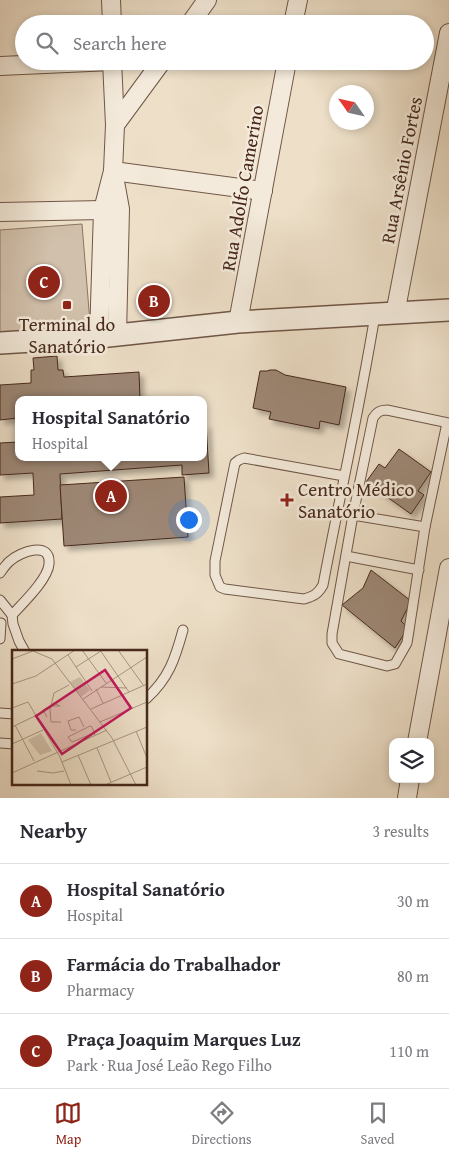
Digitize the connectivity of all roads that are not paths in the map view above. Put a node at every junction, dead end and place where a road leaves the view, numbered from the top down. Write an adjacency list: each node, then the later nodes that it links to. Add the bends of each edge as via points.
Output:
1 (111, 0): 4 (street)
2 (207, 0): 5 (street)
3 (298, 0): 6 (street)
4 (112, 15)
5 (196, 15)
6 (296, 15)
7 (449, 33): 19 (street, Rua Arsênio Fortes)
8 (15, 65): 9 (street)
9 (0, 66)
10 (113, 70): 13 (street)
11 (156, 70): 13 (street)
12 (285, 70): 15 (street, Rua Adolfo Camerino)
13 (116, 125): 14 (street)
14 (113, 171): 15 (street); 16 (street); 21 (street, via 120,209)
15 (263, 191): 20 (street, Rua Adolfo Camerino)
16 (102, 210): 17 (street); 21 (street)
17 (0, 212)
18 (449, 310): 19 (street)
19 (385, 315): 20 (street); 24 (lane)
20 (238, 322): 21 (street)
21 (108, 336): 22 (street)
22 (0, 344)
23 (448, 423): 25 (lane, via 387,410 376,413 370,426); 26 (lane)
24 (344, 476): 24 (lane, via 320,591 304,599 220,587 215,575 215,562 235,463 244,458)
25 (353, 514): 26 (lane); 27 (lane)
26 (425, 527): 29 (lane)
27 (346, 556): 29 (lane); 29 (lane, via 332,643 339,654 387,666 395,664 407,643)
28 (449, 568): 38 (street)
29 (419, 570)
30 (0, 573): 32 (lane, via 21,553 33,549 47,554 46,572)
31 (0, 600): 32 (lane)
32 (13, 619): 33 (lane, via 7,625); 36 (lane)
33 (1, 623): 35 (lane)
34 (183, 630): 37 (lane, via 168,674)
35 (0, 639)
36 (24, 650)
37 (148, 697)
38 (418, 738)
39 (409, 783): 40 (street)
40 (407, 798)

